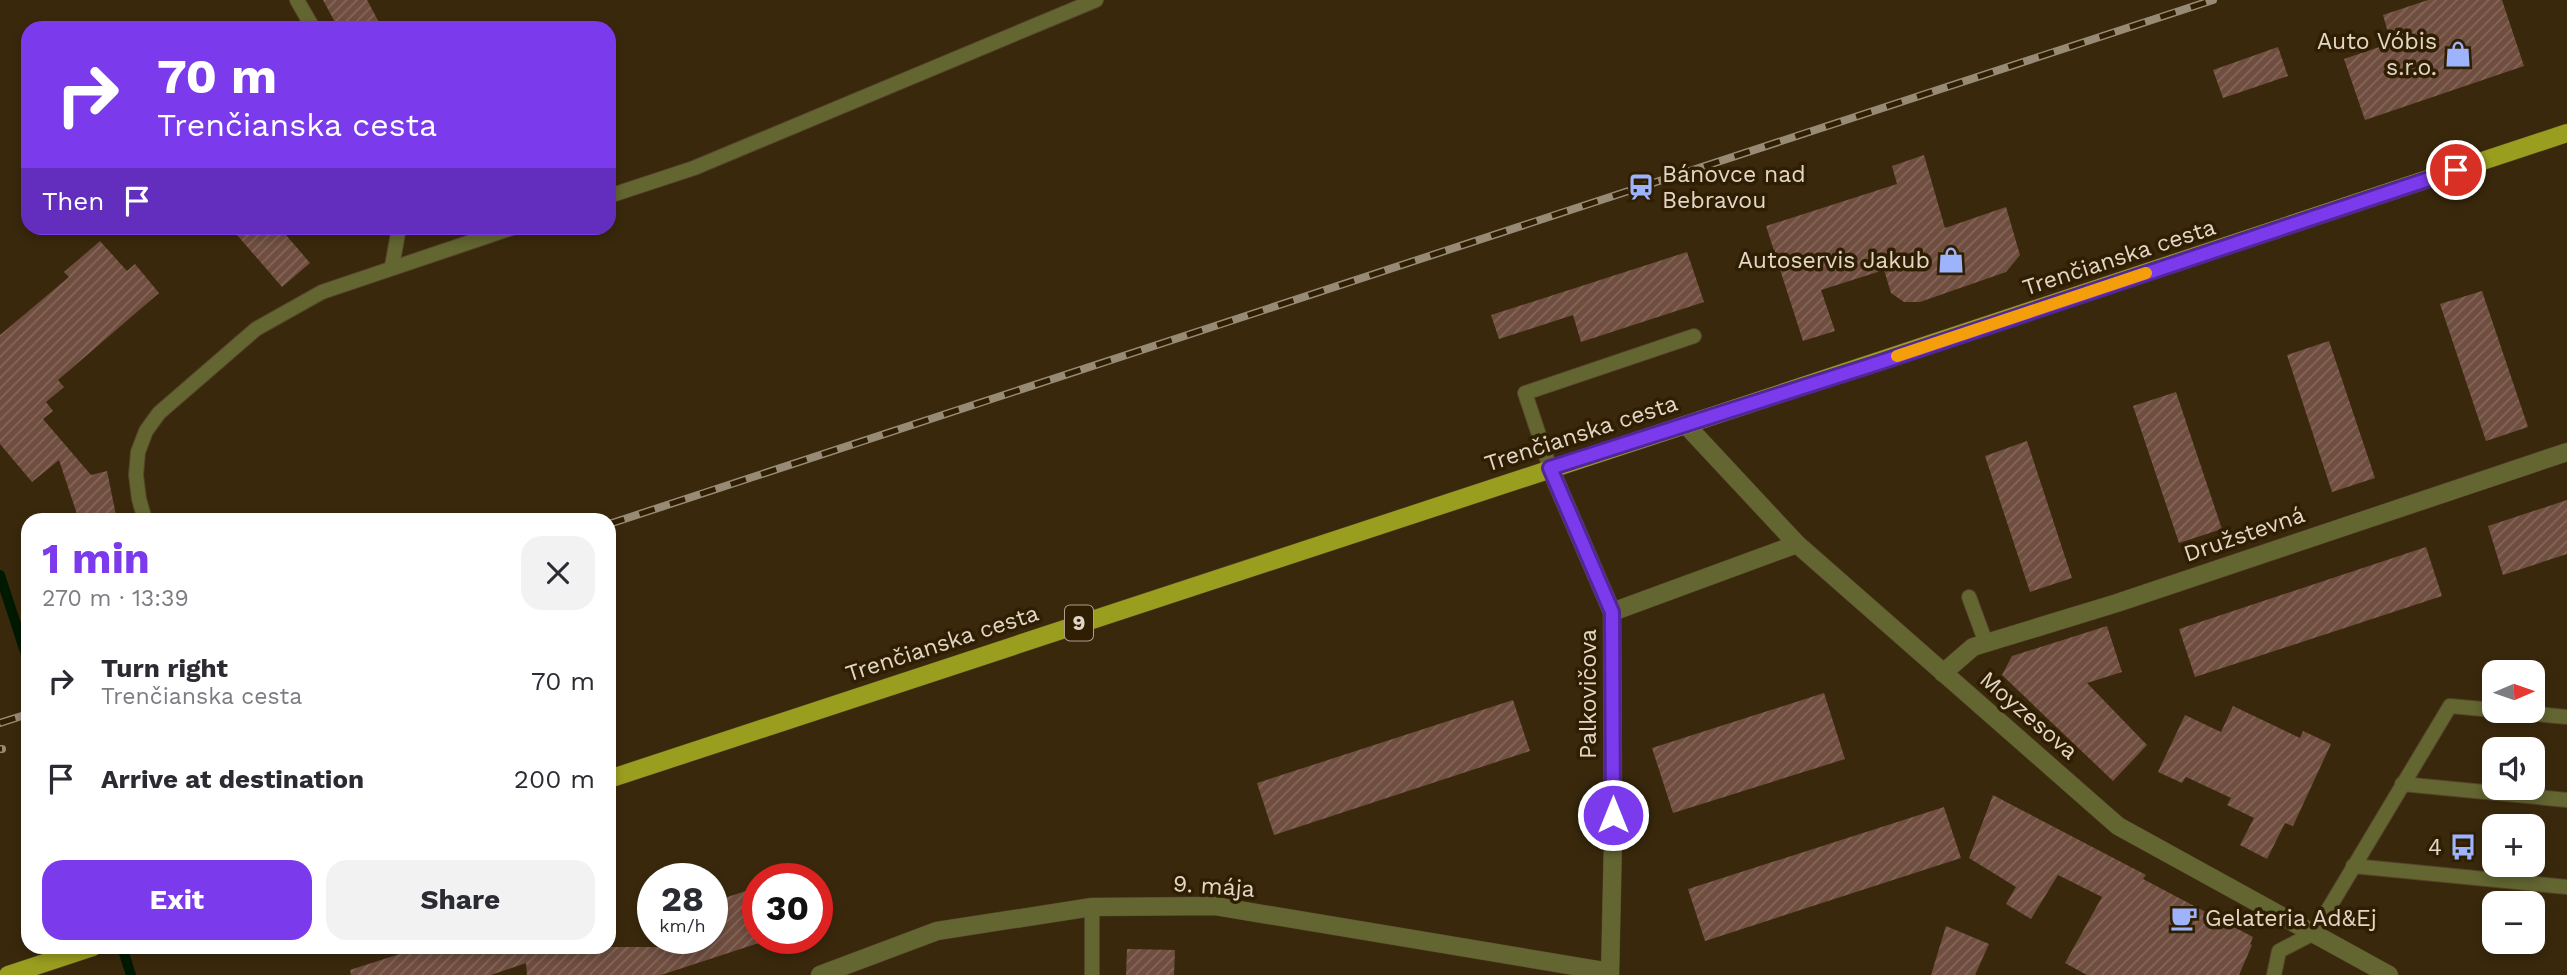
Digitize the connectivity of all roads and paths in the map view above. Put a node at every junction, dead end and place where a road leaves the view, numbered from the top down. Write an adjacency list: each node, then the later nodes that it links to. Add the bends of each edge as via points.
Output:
1 (297, 0): 3 (lane)
2 (1096, 0): 5 (lane, via 694,168)
3 (309, 21)
4 (2567, 133): 10 (main road, Trenčianska cesta / 9)
5 (616, 194)
6 (398, 235): 8 (lane)
7 (490, 235): 8 (lane)
8 (392, 266): 13 (lane, via 322,292 257,329 159,413 138,452 136,475)
9 (1694, 336): 12 (lane, via 1525,393)
10 (1686, 425): 12 (main road, Trenčianska cesta / 9); 14 (street, Moyzesova)
11 (2567, 452): 17 (street, Družstevná)
12 (1550, 468): 16 (street, Palkovičova); 22 (main road, Trenčianska cesta / 9)
13 (143, 513)
14 (1797, 544): 16 (street); 18 (street, Moyzesova)
15 (1969, 597): 17 (lane)
16 (1612, 612): 30 (street, Palkovičova)
17 (1979, 645): 18 (street, Družstevná)
18 (1943, 673): 28 (street, Moyzesova, via 2118,826)
19 (2482, 709): 23 (lane, via 2450,706)
20 (2545, 715): 21 (lane)
21 (2567, 717)
22 (616, 777)
23 (2402, 784): 24 (lane); 25 (lane)
24 (2567, 800)
25 (2353, 866): 26 (lane); 28 (lane)
26 (2567, 887)
27 (1092, 907): 30 (street, 9. mája, via 1215,906); 32 (street, 9. mája, via 937,931); 33 (lane)
28 (2314, 933): 34 (lane, via 2279,951); 35 (street, Moyzesova)
29 (72, 954): 31 (main road)
30 (1610, 973)
31 (8, 975)
32 (820, 975)
33 (1093, 975)
34 (2274, 975)
35 (2389, 975)

